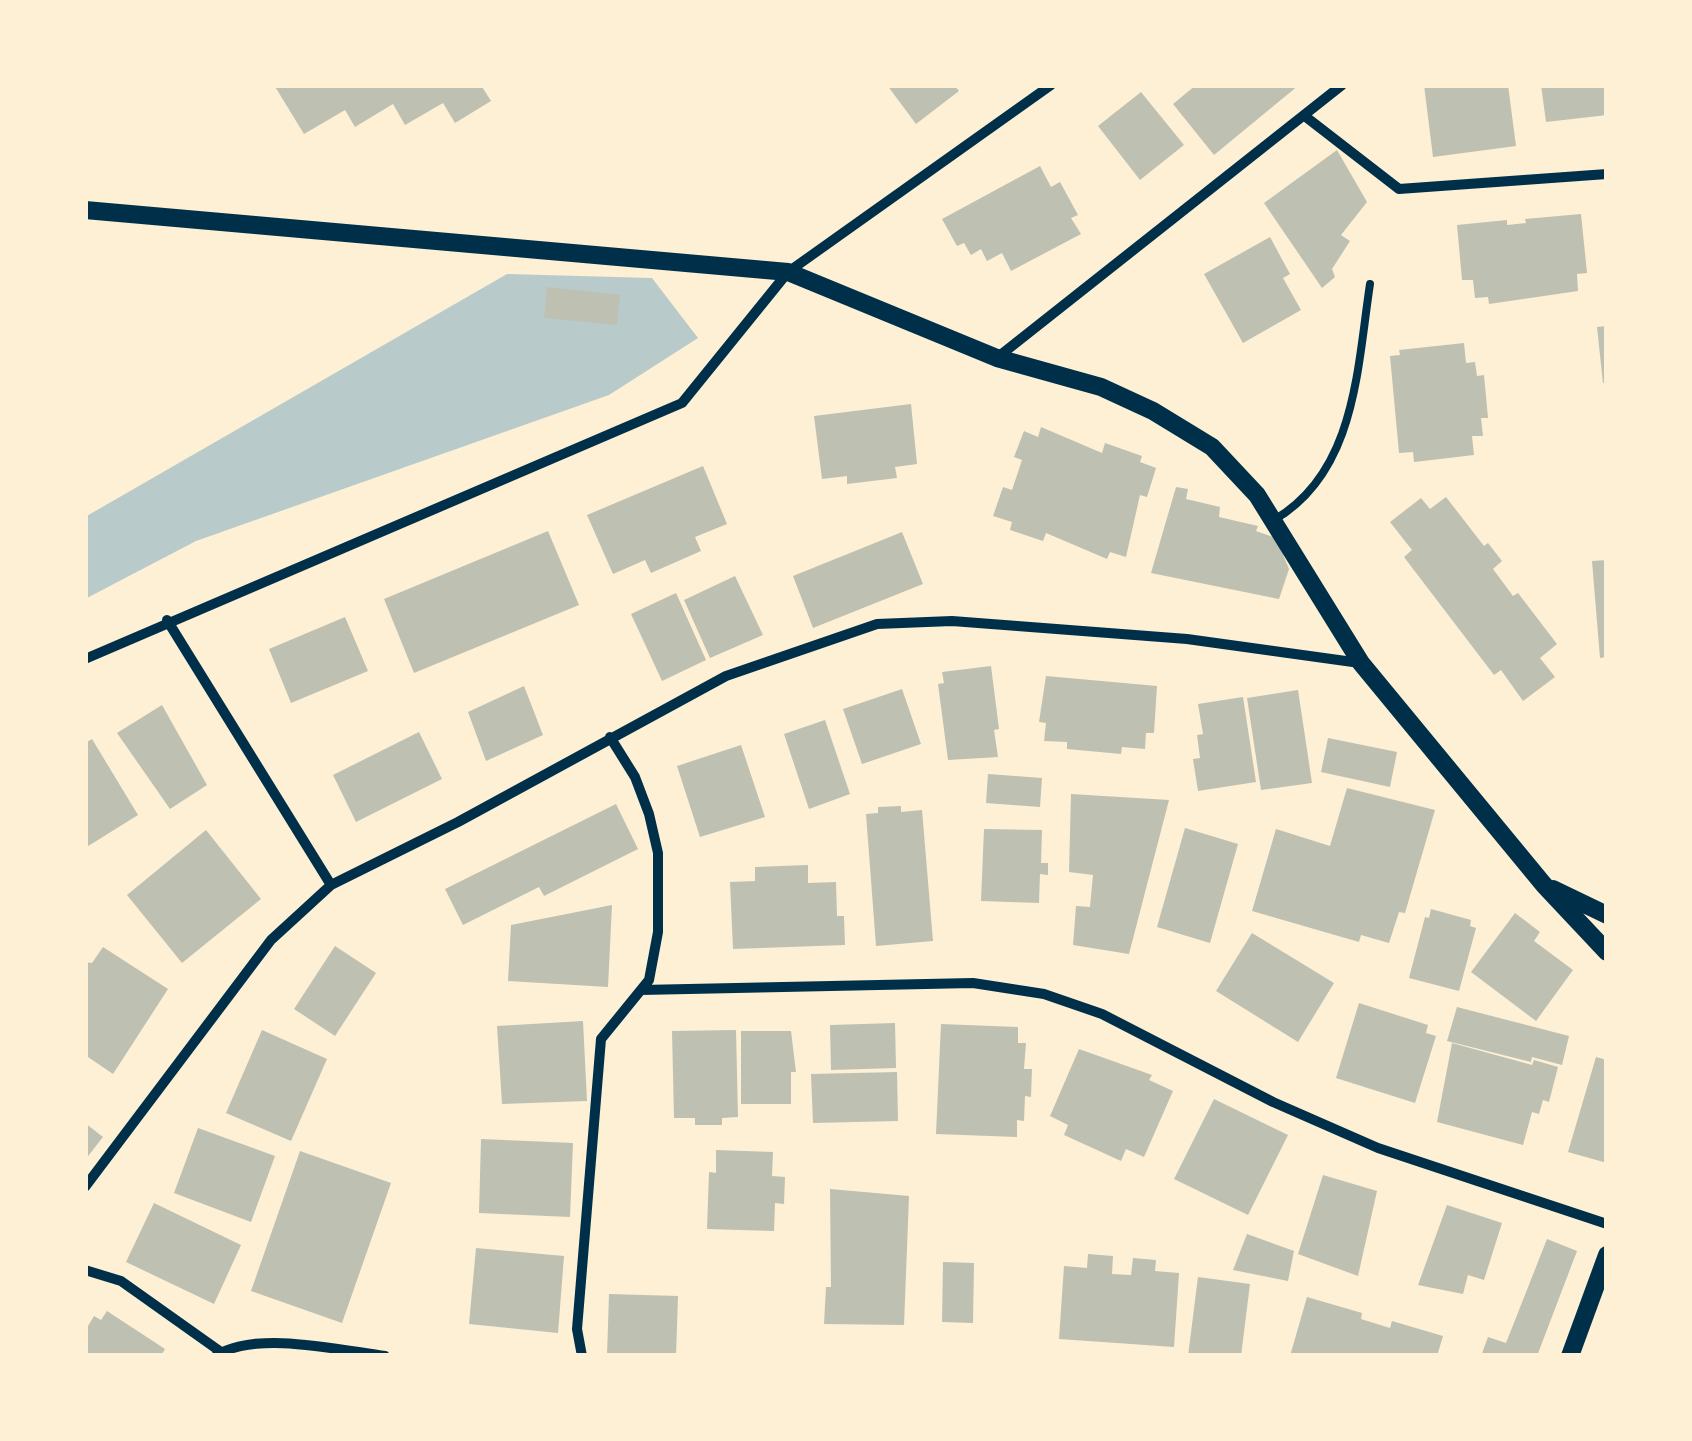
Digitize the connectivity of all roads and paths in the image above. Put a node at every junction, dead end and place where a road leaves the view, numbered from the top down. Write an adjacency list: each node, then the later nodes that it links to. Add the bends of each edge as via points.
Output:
1 (1051, 85): 6 (street)
2 (1342, 85): 3 (street)
3 (1306, 116): 4 (street, via 1399,189); 8 (street)
4 (1607, 174)
5 (85, 210): 6 (street)
6 (788, 272): 8 (street); 10 (street, via 682,403)
7 (1370, 284): 9 (lane, via 1348,420 1317,484)
8 (997, 358): 9 (street, via 1101,386 1154,411 1212,447)
9 (1274, 520): 12 (street)
10 (168, 620): 11 (street); 14 (street)
11 (85, 659)
12 (1361, 663): 13 (street, via 1016,623 877,624 726,676); 15 (street)
13 (610, 737): 14 (street); 18 (street, via 635,777 658,853 654,967)
14 (331, 885): 19 (street, via 271,940)
15 (1544, 885): 16 (street); 17 (street)
16 (1607, 916)
17 (1607, 952)
18 (641, 990): 20 (street, via 973,983 1044,994 1102,1014 1378,1148); 25 (street, via 601,1039 578,1329)
19 (85, 1187)
20 (1607, 1224)
21 (1607, 1255): 26 (street)
22 (85, 1270): 23 (street, via 121,1281)
23 (218, 1354): 24 (street, via 259,1344)
24 (385, 1356)
25 (582, 1356)
26 (1570, 1356)

